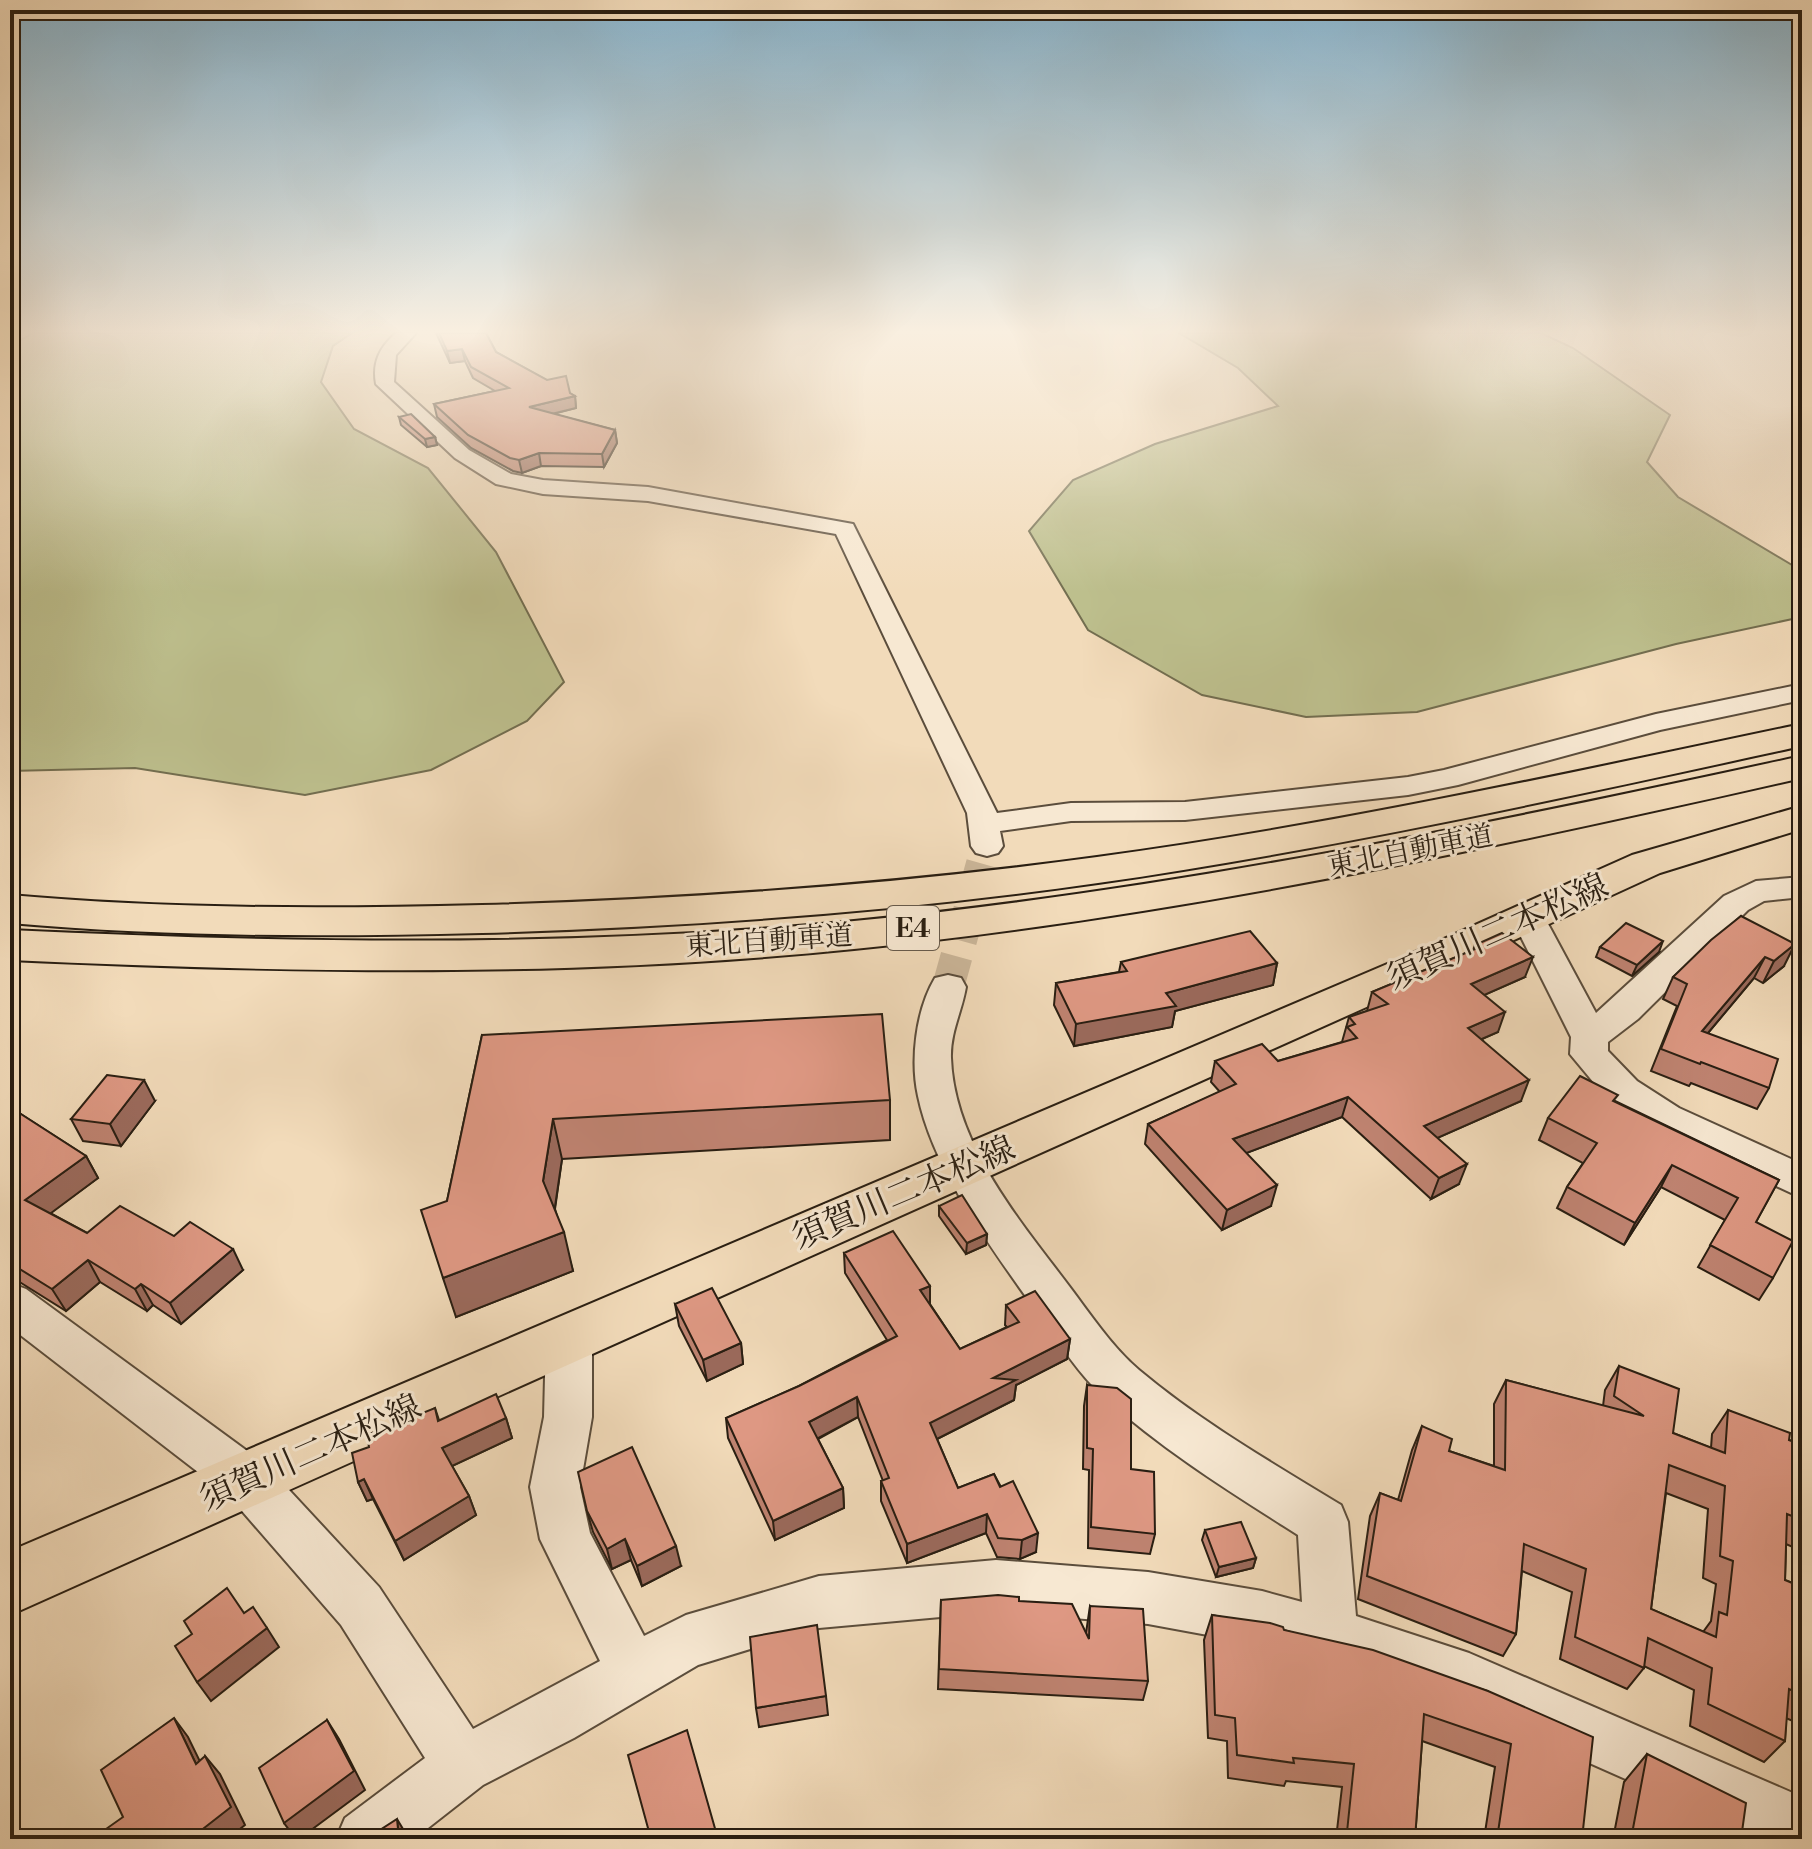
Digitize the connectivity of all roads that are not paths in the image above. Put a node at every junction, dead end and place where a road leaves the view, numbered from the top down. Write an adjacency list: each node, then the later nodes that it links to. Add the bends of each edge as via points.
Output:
1 (424, 419): 2 (street, via 462,454 504,479 648,494 845,529 982,813 986,835 1041,814 1185,811 1408,786 1656,722)
2 (1802, 692)
3 (1802, 735): 7 (highway, 東北自動車道 / E4, via 1194,856 843,899 592,917 375,921)
4 (1802, 767): 9 (highway, 東北自動車道 / E4, via 1411,851 1212,887 853,935 589,953 357,958)
5 (1802, 817): 8 (main road, 須賀川二本松線, via 1646,864)
6 (1802, 887): 11 (street, via 1756,891 1736,903)
7 (10, 909)
8 (1528, 917): 11 (street); 12 (main road, 須賀川二本松線)
9 (10, 945)
10 (948, 987): 12 (street, via 932,1055 937,1098)
11 (1590, 1037): 13 (street, via 1589,1054 1623,1091 1665,1118)
12 (967, 1165): 15 (main road, 須賀川二本松線); 18 (street, via 1039,1279 1119,1381 1186,1436 1323,1522)
13 (1802, 1182)
14 (10, 1302): 16 (street)
15 (569, 1337): 16 (main road, 須賀川二本松線); 19 (street, via 568,1417 555,1487 566,1539)
16 (247, 1480): 17 (main road, 須賀川二本松線); 20 (street, via 360,1606)
17 (10, 1583)
18 (1331, 1637): 19 (street, via 1262,1618 1148,1598 996,1586 819,1602 686,1642); 21 (street, via 1469,1681)
19 (633, 1670): 20 (street)
20 (463, 1765): 22 (street)
21 (1802, 1827)
22 (366, 1839)

